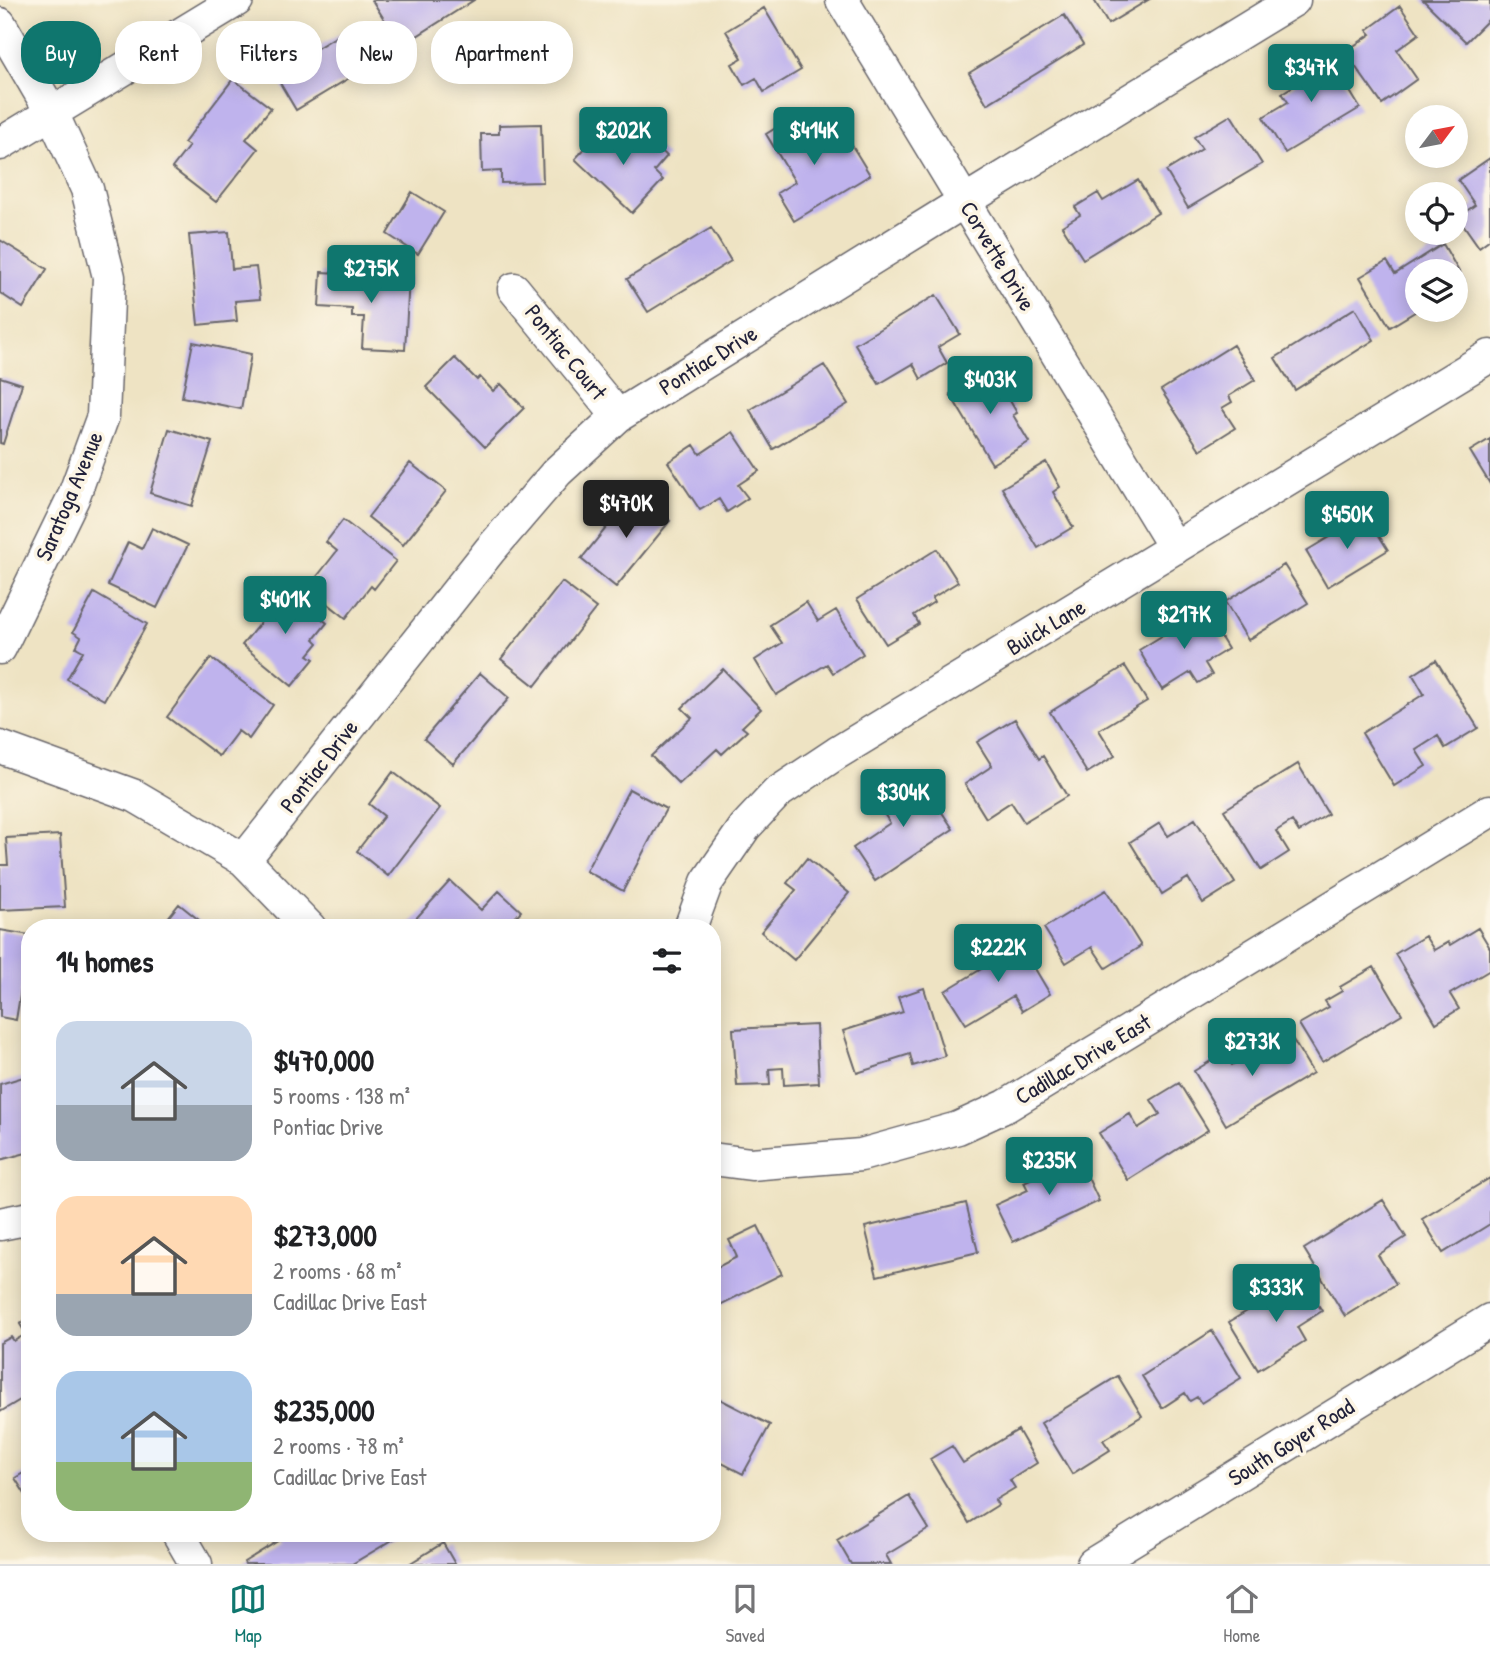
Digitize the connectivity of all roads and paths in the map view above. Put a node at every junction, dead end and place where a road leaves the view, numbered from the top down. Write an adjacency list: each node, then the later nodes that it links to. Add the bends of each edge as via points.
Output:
1 (237, 0): 5 (street)
2 (842, 0): 7 (street, Corvette Drive)
3 (1294, 0): 7 (street, Pontiac Drive)
4 (0, 24): 5 (street, Saratoga Avenue)
5 (52, 113): 6 (street); 12 (street, Saratoga Avenue, via 87,189 109,276 103,415 73,498)
6 (0, 144)
7 (965, 201): 10 (street, Pontiac Drive); 11 (street, Corvette Drive)
8 (514, 289): 10 (street, Pontiac Court)
9 (1490, 356): 11 (street, Buick Lane)
10 (618, 416): 15 (street, Pontiac Drive, via 557,472 490,550)
11 (1175, 548): 17 (street, Buick Lane, via 778,793 745,827 708,882)
12 (0, 648)
13 (0, 747): 15 (street, via 135,796)
14 (1490, 811): 18 (street, Cadillac Drive East, via 1006,1106 958,1128 861,1155 751,1164)
15 (244, 860): 16 (street)
16 (301, 919)
17 (694, 919)
18 (721, 1160)
19 (21, 1220): 20 (street)
20 (0, 1224)
21 (1490, 1320): 24 (street, South Goyer Road)
22 (183, 1542): 23 (street)
23 (196, 1564)
24 (1093, 1564)

